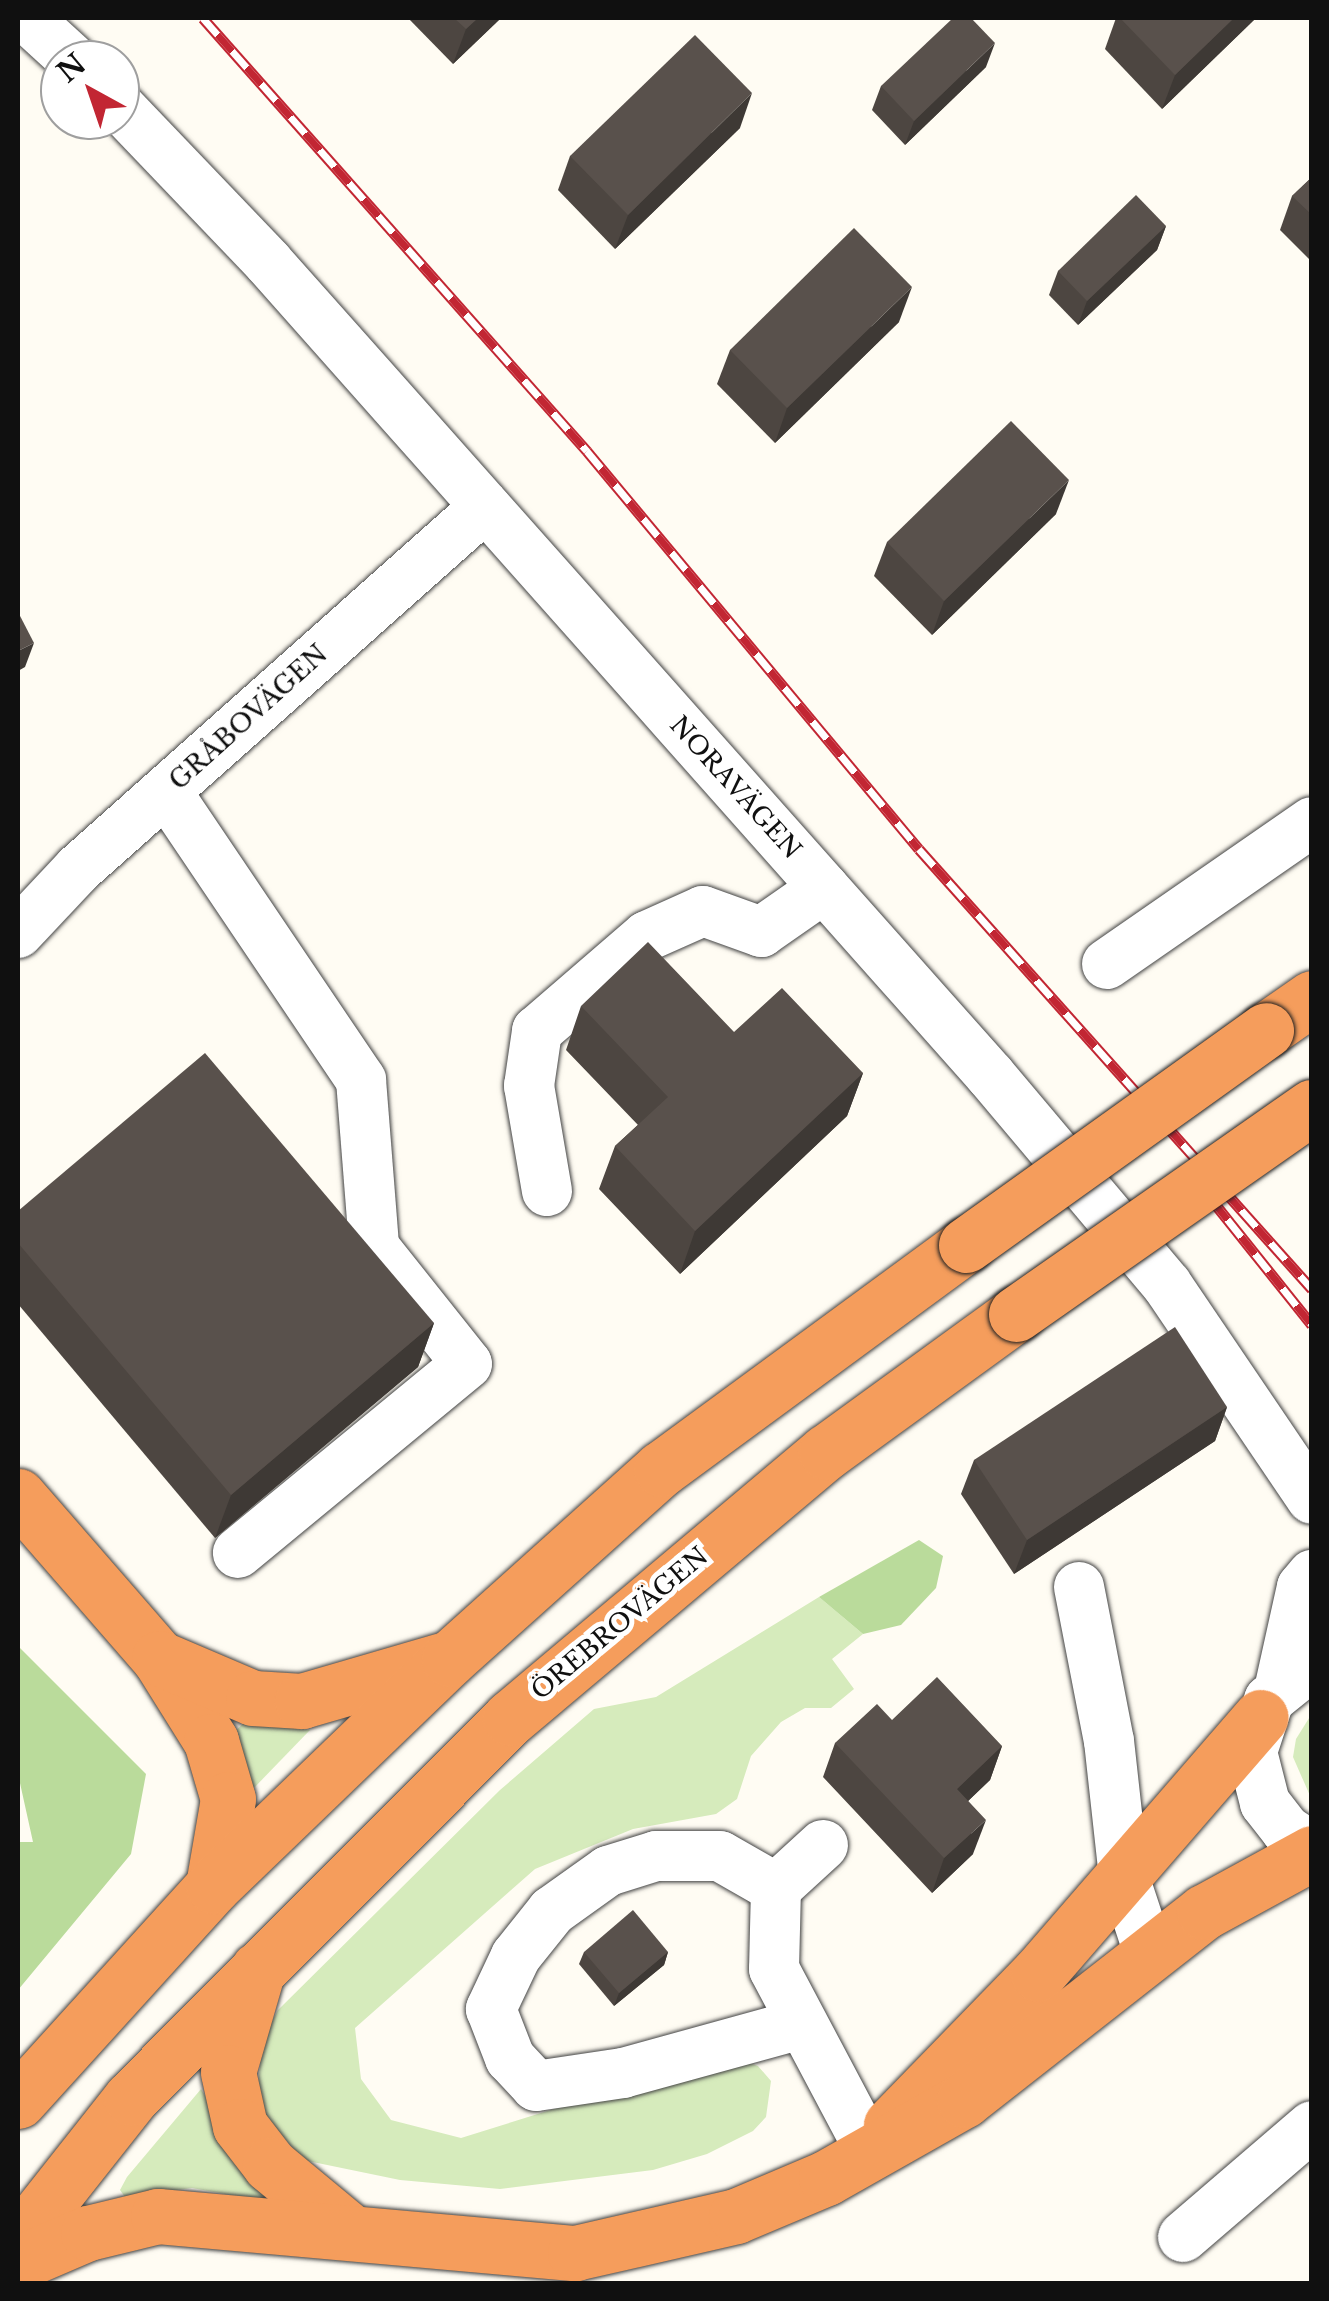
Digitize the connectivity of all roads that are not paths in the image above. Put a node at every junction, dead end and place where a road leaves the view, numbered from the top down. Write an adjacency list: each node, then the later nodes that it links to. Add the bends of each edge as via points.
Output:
1 (27, 18): 2 (street)
2 (51, 40)
3 (140, 128): 4 (street, NORAVÄGEN)
4 (485, 507): 5 (street, GRÅBOVÄGEN); 7 (street, NORAVÄGEN)
5 (166, 791): 8 (street, GRÅBOVÄGEN); 15 (street, via 360,1080 374,1247 468,1364)
6 (1312, 822): 9 (street)
7 (824, 888): 12 (street, via 761,932 704,911 647,936 536,1031 530,1086); 14 (street, NORAVÄGEN, via 1167,1285)
8 (18, 933)
9 (1106, 964)
10 (1312, 998): 19 (highway, bridge, via 661,1469)
11 (1312, 1107): 27 (highway, ÖREBROVÄGEN, bridge, via 826,1452 608,1633 376,1844)
12 (547, 1191)
13 (18, 1496): 18 (highway)
14 (1312, 1500)
15 (238, 1553)
16 (1312, 1574): 20 (street, via 1302,1587)
17 (1079, 1587): 23 (street, via 1109,1741)
18 (159, 1658): 19 (highway, via 253,1698 302,1700); 24 (highway, via 227,1782)
19 (449, 1658): 24 (highway)
20 (1284, 1689): 22 (street, via 1252,1752 1264,1802); 23 (highway)
21 (823, 1845): 25 (street)
22 (1312, 1850): 26 (highway, via 1204,1912)
23 (1124, 1877): 26 (street); 31 (highway)
24 (213, 1886): 29 (highway)
25 (776, 1888): 28 (street, via 774,1969); 28 (street, via 720,1856 656,1856 608,1871 552,1911 516,1956 490,2009 510,2058 536,2086 624,2073)
26 (1150, 1956): 31 (highway, via 964,2100)
27 (259, 1964): 32 (highway, via 228,2072 240,2126 270,2165); 34 (highway, ÖREBROVÄGEN, via 131,2098)
28 (801, 2024): 31 (street)
29 (18, 2101)
30 (1312, 2126): 33 (street)
31 (870, 2150): 32 (highway, via 826,2178 736,2216 575,2253)
32 (348, 2229): 35 (highway, via 158,2216 88,2232)
33 (1183, 2237)
34 (18, 2241)
35 (18, 2263)

